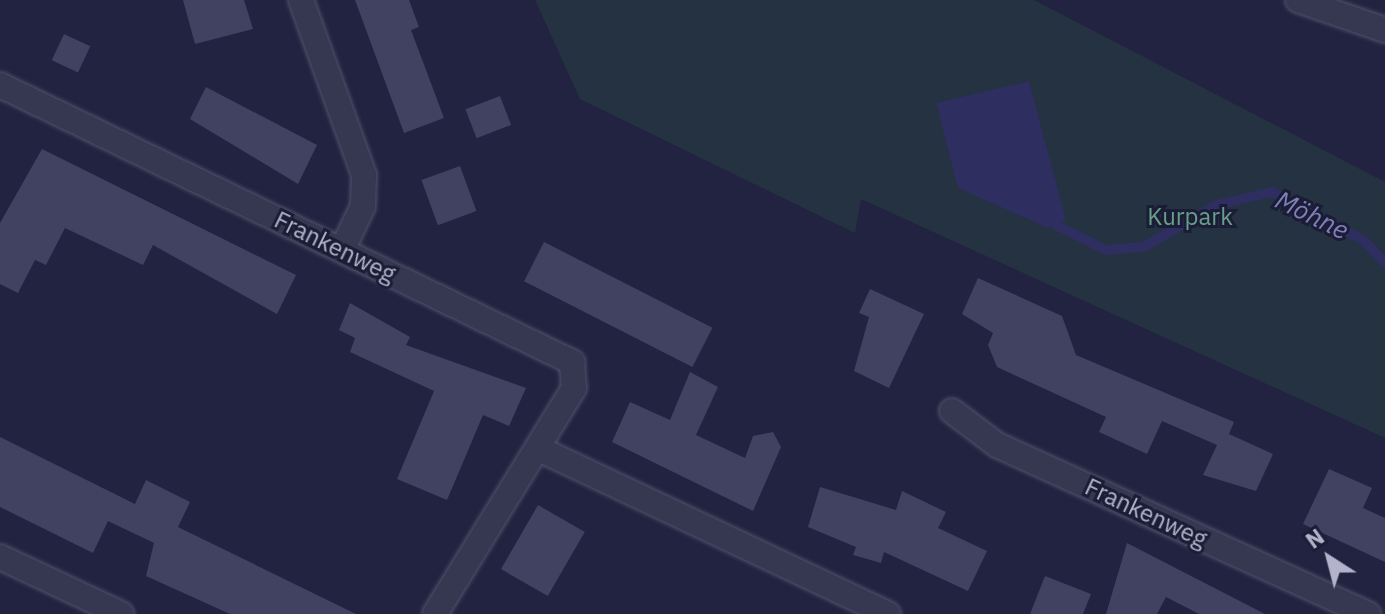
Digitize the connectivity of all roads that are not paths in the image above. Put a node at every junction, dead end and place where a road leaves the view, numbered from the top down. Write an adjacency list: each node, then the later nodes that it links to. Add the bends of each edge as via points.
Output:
1 (301, 0): 5 (street, via 364,175 363,206)
2 (1298, 0): 3 (street)
3 (1385, 30)
4 (3, 95): 5 (street, Frankenweg)
5 (342, 250): 7 (street, Frankenweg, via 572,362 577,382)
6 (952, 411): 9 (street, Frankenweg, via 997,445)
7 (539, 449): 11 (street, Frankenweg); 12 (street)
8 (0, 557): 10 (street)
9 (1352, 611)
10 (121, 614)
11 (435, 614)
12 (888, 614)

